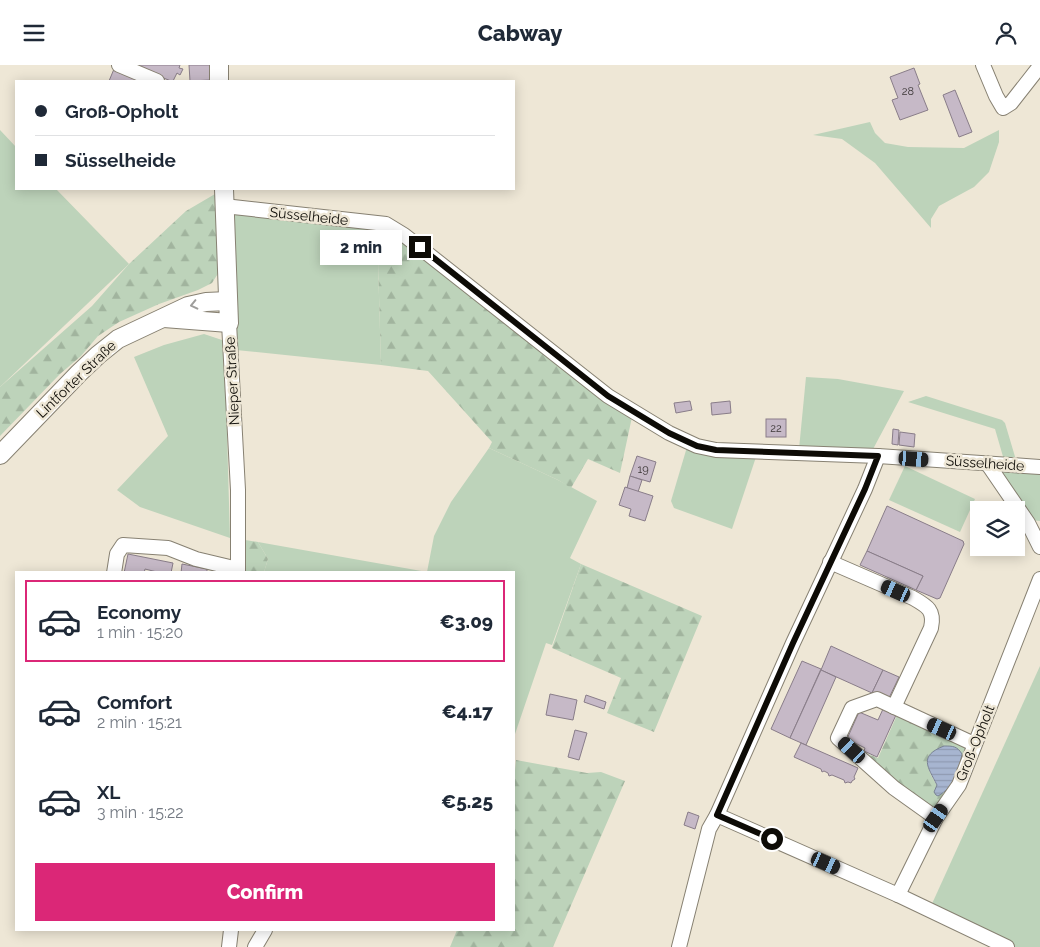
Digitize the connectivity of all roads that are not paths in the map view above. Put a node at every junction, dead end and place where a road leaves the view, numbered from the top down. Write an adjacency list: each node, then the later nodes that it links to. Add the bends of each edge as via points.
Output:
1 (119, 65): 5 (street)
2 (219, 65): 6 (main road)
3 (983, 65): 4 (street, via 1003,108 1011,103)
4 (1040, 66)
5 (155, 80)
6 (220, 80)
7 (223, 193): 8 (main road, Nieper Straße); 12 (street, Süsselheide, via 386,224 608,396 697,446 716,450)
8 (228, 301): 9 (main road, Lintforter Straße, one-way to 9, via 188,306); 10 (main road, Nieper Straße)
9 (163, 318): 10 (main road, Lintforter Straße); 11 (main road, Lintforter Straße, via 118,339 98,355)
10 (229, 323): 18 (street, Nieper Straße, via 238,490)
11 (0, 455)
12 (878, 456): 13 (street, Süsselheide); 16 (street)
13 (987, 463): 14 (street, Süsselheide); 15 (street, via 1028,523)
14 (1040, 467)
15 (1040, 547)
16 (830, 561): 20 (street, via 925,605 931,612 931,628); 22 (street)
17 (114, 571): 18 (street, via 117,554 123,545 168,548)
18 (238, 571)
19 (1040, 579): 21 (street, Groß-Opholt)
20 (894, 707): 21 (street); 23 (street, via 877,699 852,708 838,738 894,788)
21 (974, 743): 23 (street, Groß-Opholt, via 959,785)
22 (717, 815): 24 (street); 29 (street, via 709,829)
23 (936, 818): 24 (street, Groß-Opholt)
24 (898, 895): 30 (street)
25 (230, 931): 27 (street)
26 (264, 931): 28 (street)
27 (229, 947)
28 (255, 947)
29 (679, 947)
30 (1007, 947)

